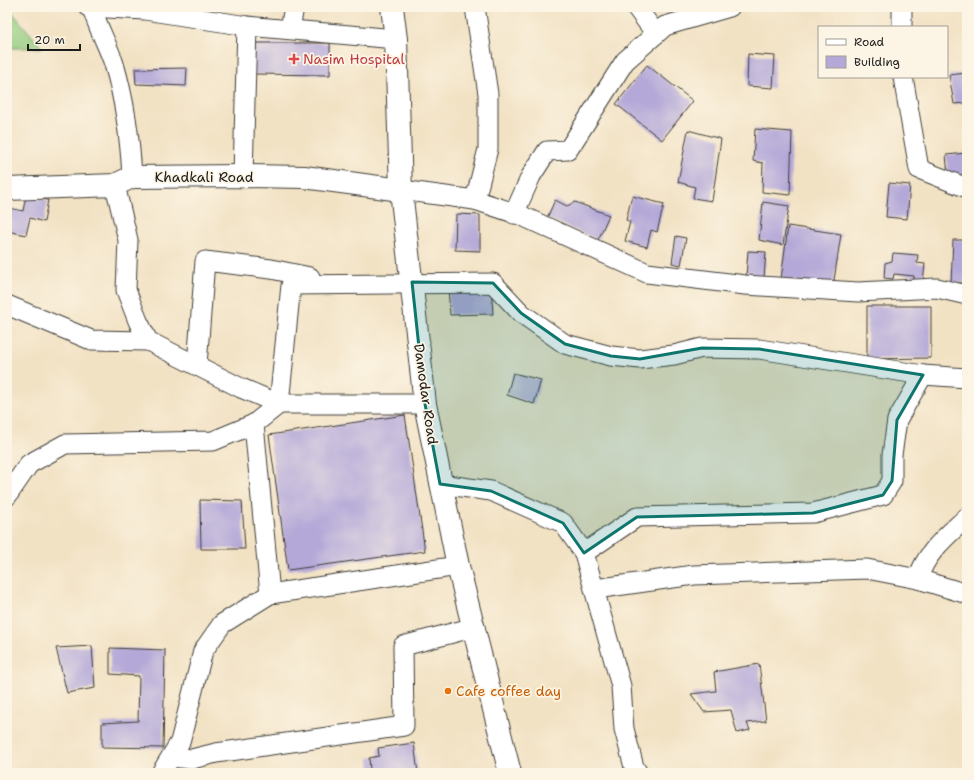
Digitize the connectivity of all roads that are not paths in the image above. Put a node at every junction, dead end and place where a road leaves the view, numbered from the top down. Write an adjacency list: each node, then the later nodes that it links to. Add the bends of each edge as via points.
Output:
1 (90, 7): 8 (street); 16 (street, via 114,63 125,108 131,144)
2 (294, 7): 11 (street)
3 (392, 7): 13 (street, Damodar Road)
4 (475, 7): 20 (street, via 488,94 488,149)
5 (636, 7): 12 (street)
6 (730, 7): 12 (street, via 665,26)
7 (902, 7): 10 (street)
8 (146, 9): 9 (street)
9 (247, 26): 11 (street); 15 (street)
10 (902, 26)
11 (290, 28): 13 (street)
12 (656, 34): 21 (street, via 625,62 568,150 547,151 531,176)
13 (396, 39): 19 (street, Damodar Road)
14 (904, 78): 17 (street, via 919,169)
15 (244, 176): 16 (street, Khadkali Road); 19 (street, Khadkali Road, via 304,178)
16 (124, 181): 18 (street, Khadkali Road); 26 (street, via 128,240 126,290)
17 (967, 188)
18 (7, 189)
19 (401, 190): 20 (street); 22 (street, Damodar Road)
20 (475, 200): 21 (street)
21 (514, 214): 24 (street, via 648,273 746,285 858,292 937,288)
22 (412, 282): 23 (street); 28 (street, via 493,283 521,313 565,344 611,356 640,359 702,348 759,349); 31 (street, Damodar Road)
23 (326, 284): 27 (street, via 321,280 271,269 205,261); 30 (street, via 291,285)
24 (967, 296)
25 (7, 305): 26 (street, via 91,340)
26 (148, 341): 27 (street)
27 (197, 364): 30 (street, via 241,388)
28 (923, 375): 29 (street); 36 (street, via 897,420 892,455 892,481 882,495 813,513 638,517)
29 (967, 378)
30 (279, 404): 31 (street); 32 (street)
31 (425, 404): 33 (street, Damodar Road)
32 (254, 424): 34 (street, via 213,441 65,444 29,464); 40 (street)
33 (440, 484): 36 (street, via 491,491 563,523); 37 (street, Damodar Road)
34 (7, 496)
35 (967, 518): 38 (street, via 940,542 921,568)
36 (584, 553): 39 (street)
37 (458, 566): 40 (street); 42 (street, Damodar Road)
38 (918, 579): 39 (street, via 859,569 694,575); 41 (street)
39 (595, 589): 45 (street, via 621,686 624,729)
40 (270, 594): 43 (street, via 222,624 203,651 180,742)
41 (967, 594)
42 (475, 627): 43 (street, via 403,646 404,726 216,753); 44 (street, Damodar Road)
43 (166, 765)
44 (510, 773)
45 (638, 773)

